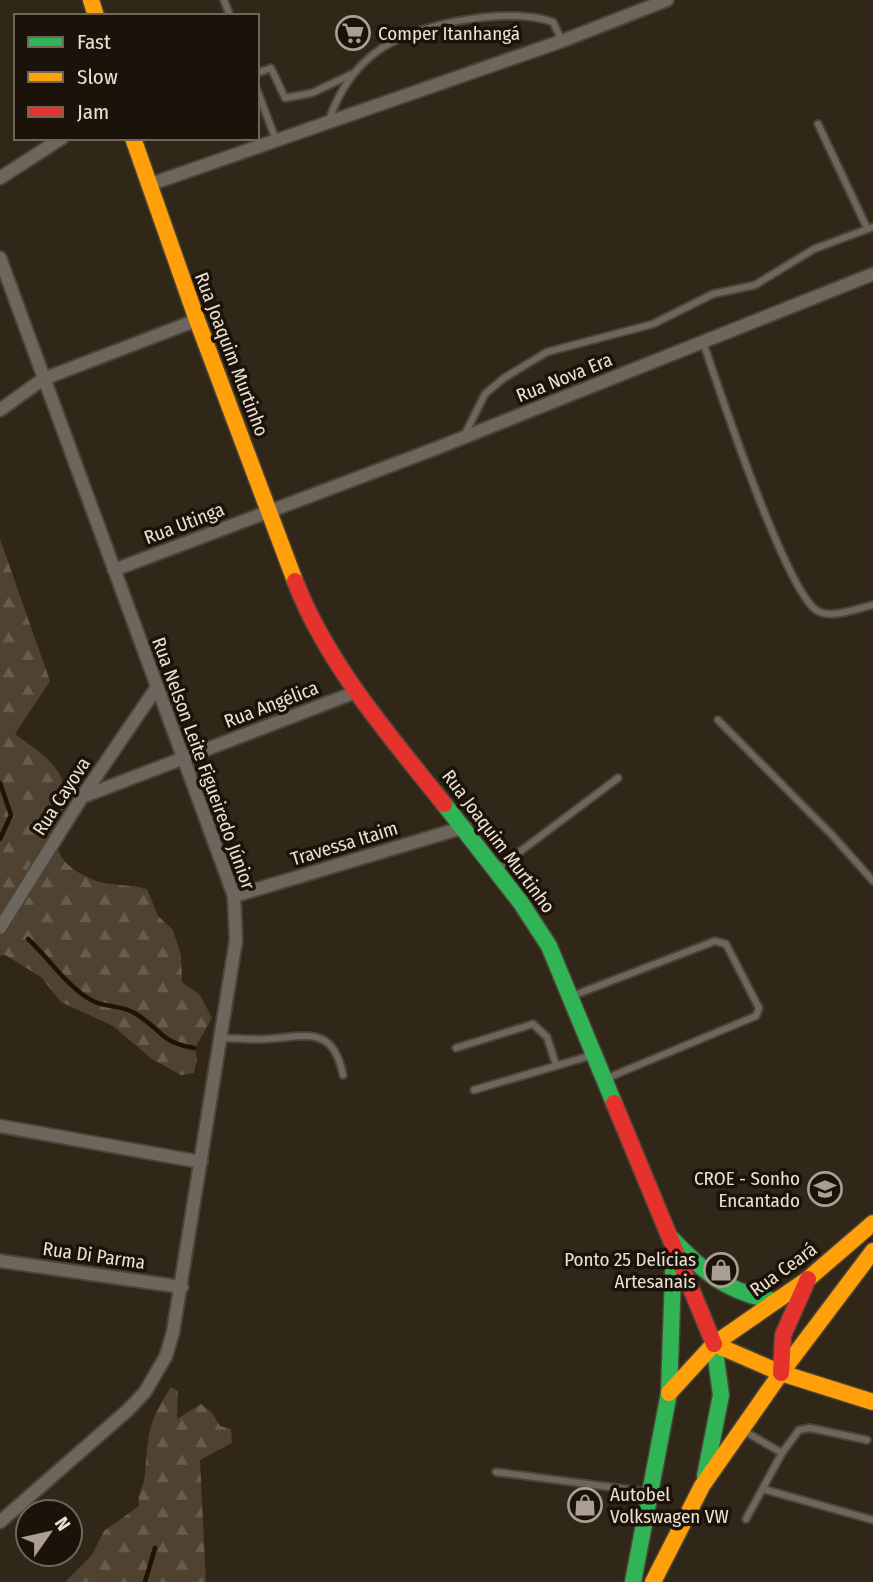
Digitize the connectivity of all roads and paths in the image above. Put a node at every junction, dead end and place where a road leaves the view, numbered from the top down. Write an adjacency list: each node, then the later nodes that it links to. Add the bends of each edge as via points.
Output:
1 (667, 0): 2 (street)
2 (562, 41): 4 (lane, via 553,22 540,18 485,18 438,27 383,47); 6 (street)
3 (259, 71): 4 (lane, via 271,68 285,98 312,93)
4 (357, 71): 6 (lane, via 335,102)
5 (259, 95): 10 (lane)
6 (328, 122): 10 (street)
7 (818, 124): 13 (lane)
8 (59, 140): 11 (street)
9 (134, 140): 12 (main road, Rua Joaquim Murtinho)
10 (276, 140): 12 (street)
11 (0, 177)
12 (148, 185): 16 (main road, Rua Joaquim Murtinho)
13 (870, 227): 20 (lane, via 814,249 755,285 713,294 653,324 547,352 485,394)
14 (0, 258): 18 (street, Rua Nelson Leite Figueiredo Júnior)
15 (873, 274): 17 (street, Rua Nova Era)
16 (197, 320): 18 (street); 21 (main road, Rua Joaquim Murtinho)
17 (703, 342): 20 (street, Rua Nova Era); 23 (lane, via 800,589 817,611 826,615)
18 (43, 379): 19 (street); 22 (street, Rua Nelson Leite Figueiredo Júnior)
19 (0, 410)
20 (463, 437): 21 (street, Rua Nova Era)
21 (267, 511): 22 (street, Rua Utinga); 25 (main road, Rua Joaquim Murtinho, via 306,609)
22 (114, 570): 24 (street, Rua Nelson Leite Figueiredo Júnior)
23 (873, 605)
24 (158, 687): 27 (street, Rua Nelson Leite Figueiredo Júnior); 29 (street, Rua Cayova)
25 (356, 692): 27 (street, Rua Angélica); 30 (main road, Rua Joaquim Murtinho)
26 (718, 720): 32 (lane)
27 (186, 758): 29 (street, Rua Angélica); 33 (street, Rua Nelson Leite Figueiredo Júnior)
28 (618, 778): 31 (lane)
29 (82, 797): 34 (street, Rua Cayova)
30 (465, 827): 31 (main road, Rua Joaquim Murtinho); 33 (street, Travessa Itaim)
31 (496, 869): 35 (main road, Rua Joaquim Murtinho, via 549,946)
32 (873, 881)
33 (234, 896): 36 (street, Rua Nelson Leite Figueiredo Júnior, via 236,940)
34 (0, 928)
35 (572, 996): 38 (main road, Rua Joaquim Murtinho); 41 (lane, via 715,940 726,944 759,1008 756,1016)
36 (221, 1038): 40 (lane, via 318,1037 334,1046); 44 (street, Rua Nelson Leite Figueiredo Júnior)
37 (456, 1048): 39 (lane, via 533,1024 547,1037)
38 (594, 1054): 39 (lane); 41 (main road, Rua Joaquim Murtinho)
39 (556, 1065): 42 (lane)
40 (343, 1074)
41 (605, 1079): 46 (main road, Rua Joaquim Murtinho)
42 (474, 1090)
43 (0, 1126): 44 (street)
44 (201, 1162): 50 (street, Rua Nelson Leite Figueiredo Júnior)
45 (873, 1223): 49 (main road, Rua Ceará)
46 (672, 1241): 51 (main road, via 718,1283 738,1294); 52 (main road, Rua Joaquim Murtinho); 54 (main road)
47 (873, 1251): 53 (main road)
48 (0, 1261): 50 (street, Rua Di Parma)
49 (808, 1279): 51 (main road, Rua Ceará); 53 (main road, via 783,1335)
50 (182, 1287): 65 (street, Rua Nelson Leite Figueiredo Júnior, via 166,1356 145,1392)
51 (775, 1300): 52 (main road, Rua Ceará)
52 (714, 1344): 53 (main road); 54 (main road); 60 (main road, Rua Joaquim Murtinho, via 723,1388)
53 (781, 1373): 55 (main road); 56 (main road)
54 (669, 1392): 62 (main road)
55 (873, 1402)
56 (742, 1430): 58 (lane); 60 (main road)
57 (867, 1440): 58 (lane, via 810,1428 799,1430)
58 (782, 1453): 61 (lane)
59 (496, 1472): 62 (lane)
60 (702, 1486): 67 (main road)
61 (764, 1489): 63 (lane); 64 (lane)
62 (650, 1492): 66 (main road)
63 (746, 1519)
64 (873, 1520)
65 (0, 1522)
66 (633, 1582)
67 (653, 1582)

